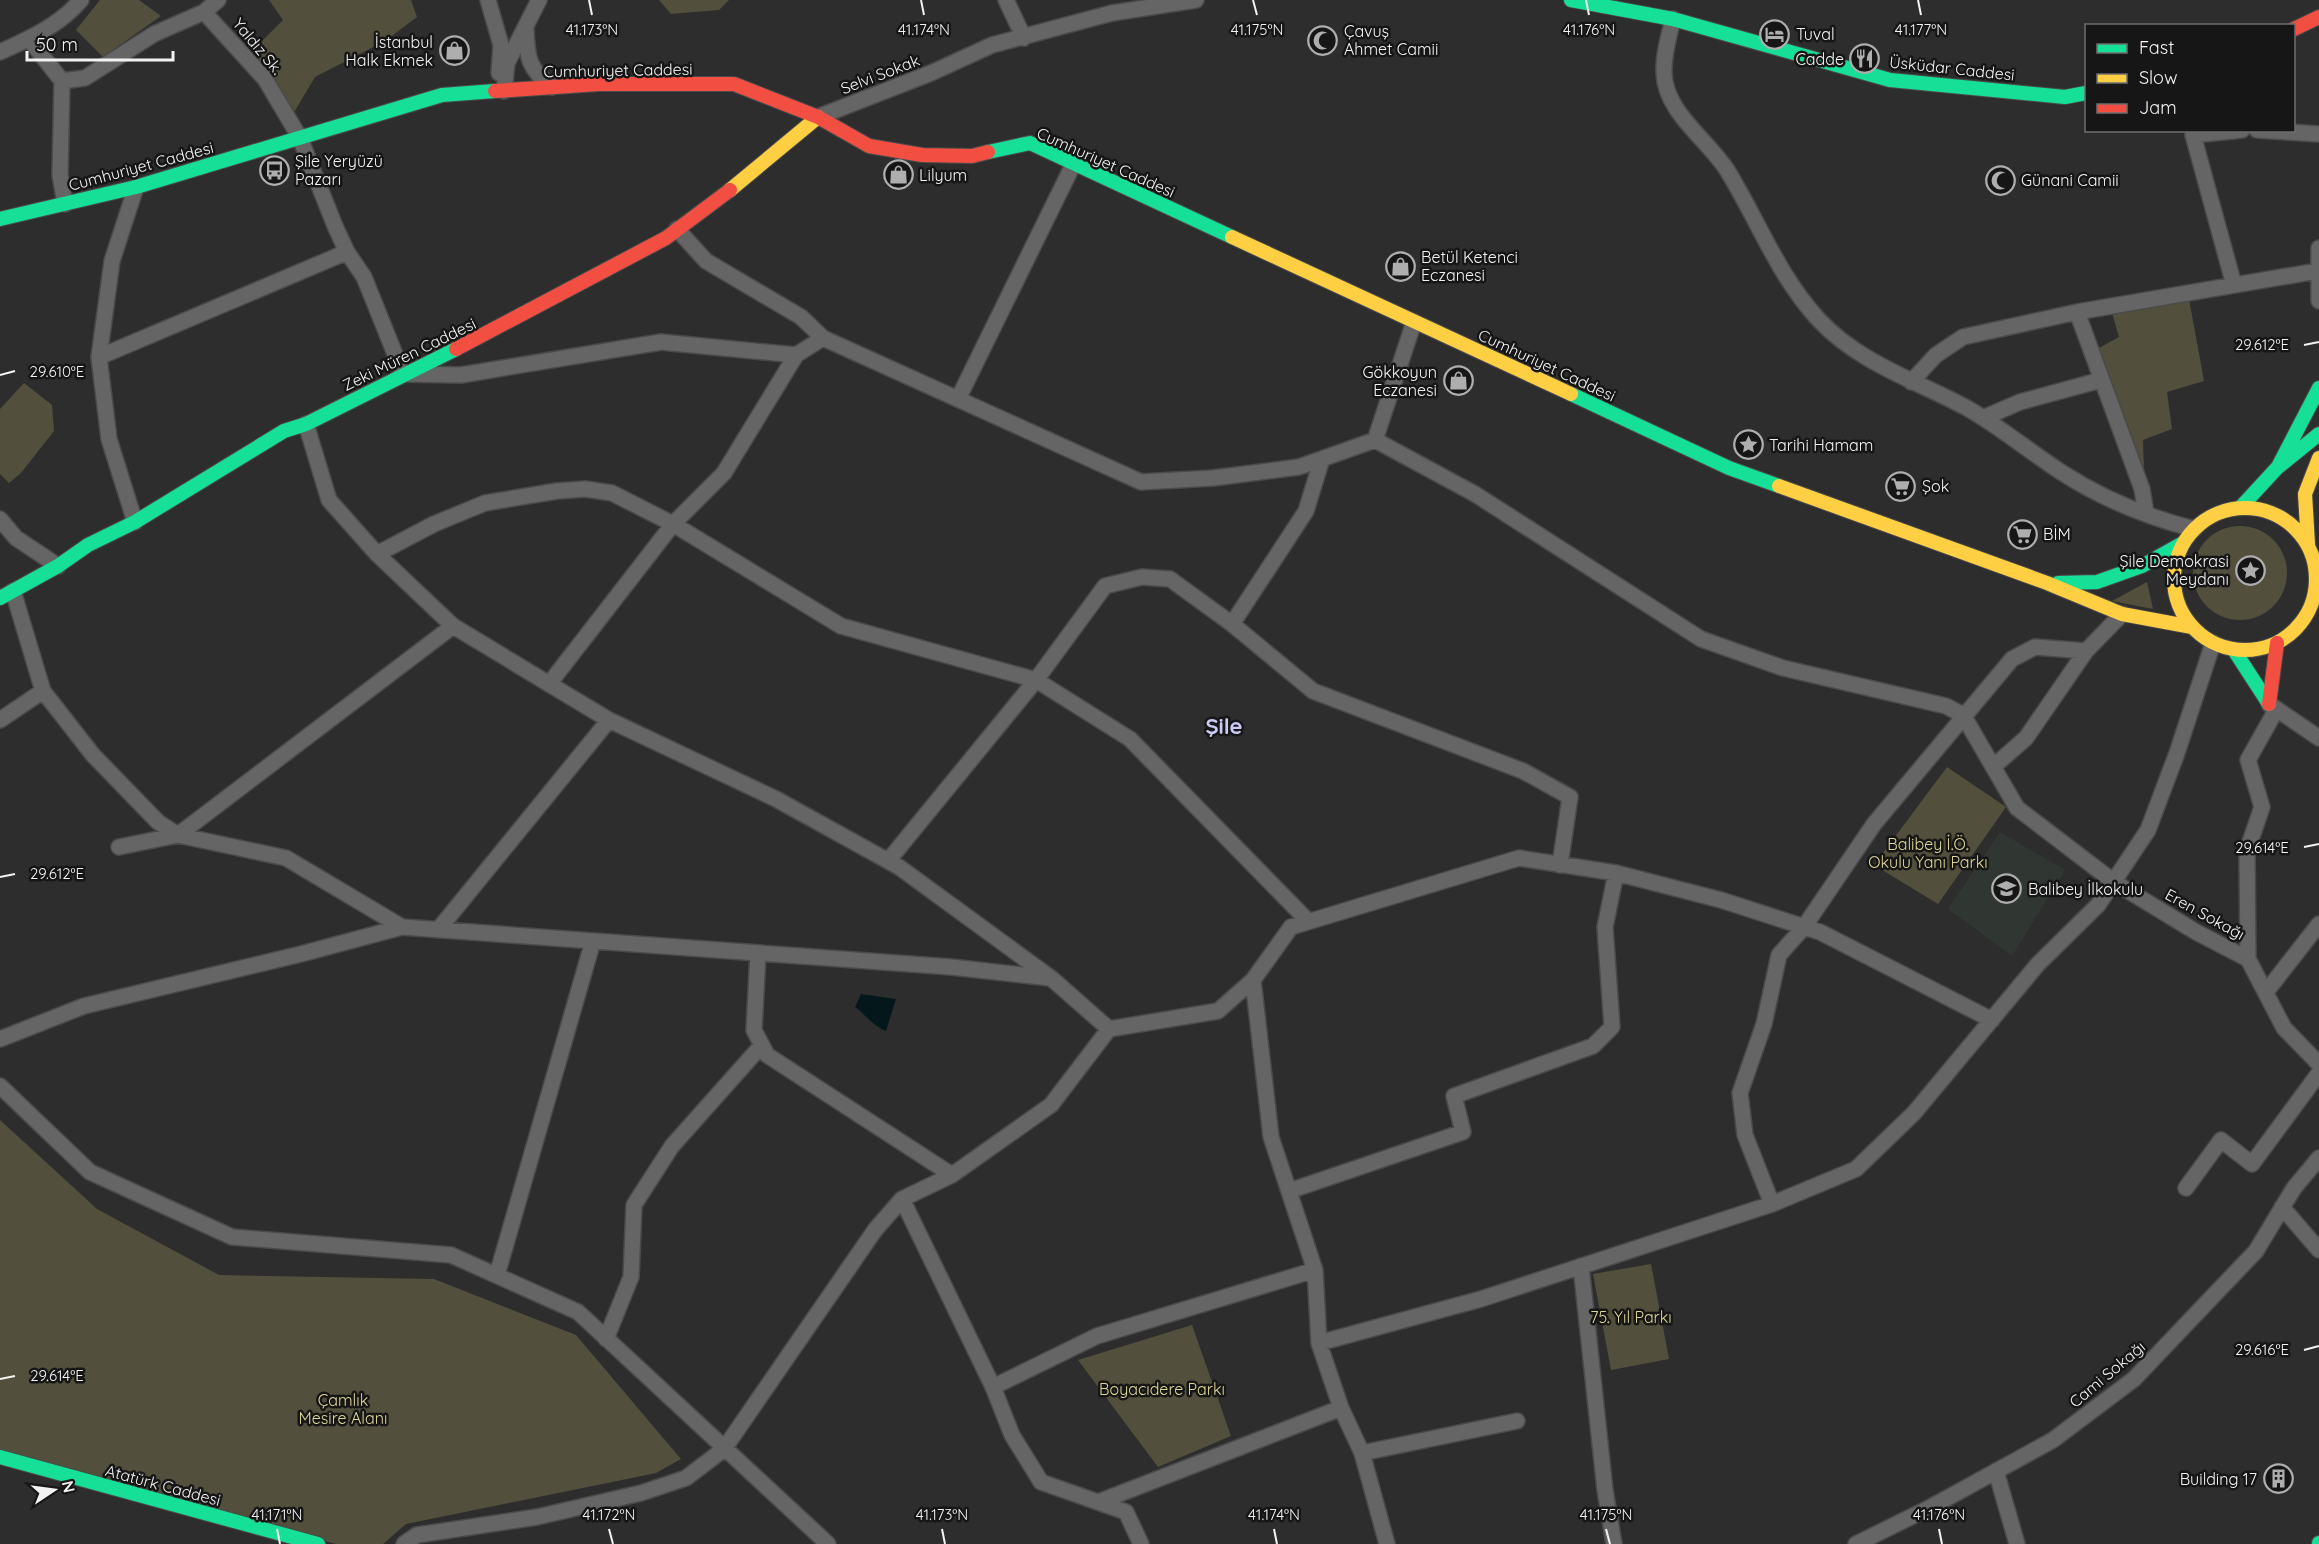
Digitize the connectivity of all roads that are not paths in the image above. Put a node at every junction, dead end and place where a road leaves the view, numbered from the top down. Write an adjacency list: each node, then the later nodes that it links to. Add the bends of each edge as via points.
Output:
1 (81, 0): 14 (street, via 71,12)
2 (218, 0): 8 (street)
3 (488, 0): 18 (street, via 501,45 499,71)
4 (539, 0): 11 (street)
5 (1006, 0): 13 (street)
6 (1196, 0): 13 (street, Selvi Sokak, via 1112,13)
7 (1571, 0): 10 (main road, Üsküdar Caddesi)
8 (204, 12): 16 (street, via 154,34 85,78); 25 (street, Yaldız Sk., via 265,79)
9 (2319, 17): 12 (main road)
10 (1673, 19): 19 (main road, Üsküdar Caddesi, via 1890,80 2065,97); 43 (street, via 1664,74 1668,94 1722,163 1782,272 1842,341)
11 (526, 29): 17 (street, via 527,59 540,79); 18 (street, via 507,63)
12 (2295, 29)
13 (1024, 38): 20 (street, Selvi Sokak, via 992,45)
14 (29, 39): 15 (street); 16 (street)
15 (0, 52)
16 (62, 81): 28 (street, via 60,175)
17 (553, 87): 18 (main road, Cumhuriyet Caddesi); 20 (main road, Cumhuriyet Caddesi, via 734,84)
18 (504, 91): 25 (main road, Cumhuriyet Caddesi, via 442,95)
19 (2085, 93)
20 (818, 117): 26 (main road, Cumhuriyet Caddesi, via 869,146 921,155 972,156 1030,143); 30 (main road, Zeki Müren Caddesi)
21 (2205, 132): 23 (street)
22 (2288, 132): 24 (street)
23 (2186, 133): 34 (street)
24 (2319, 134)
25 (300, 138): 27 (main road, Cumhuriyet Caddesi); 32 (street, Yaldız Sk.)
26 (1074, 163): 37 (main road, Cumhuriyet Caddesi); 45 (street)
27 (136, 187): 28 (main road, Cumhuriyet Caddesi); 40 (street, via 112,261)
28 (65, 204): 29 (main road, Cumhuriyet Caddesi)
29 (0, 219)
30 (676, 229): 38 (street, via 706,261 801,317); 41 (main road, Zeki Müren Caddesi, via 646,249)
31 (2319, 248): 33 (street)
32 (347, 252): 40 (street); 41 (street, Yaldız Sk., via 364,278)
33 (2317, 271): 34 (street); 35 (street)
34 (2234, 285): 36 (street)
35 (2319, 302)
36 (2077, 312): 42 (street); 43 (street, via 1963,337 1936,355)
37 (1414, 322): 49 (street); 64 (main road, Cumhuriyet Caddesi, via 1729,468)
38 (823, 338): 39 (street); 45 (street)
39 (796, 355): 41 (street, via 661,342 461,375); 57 (street, via 724,473)
40 (99, 357): 56 (street, via 109,439)
41 (403, 374): 47 (main road, Zeki Müren Caddesi)
42 (2101, 380): 46 (street, via 2020,402); 54 (street, via 2142,489)
43 (1911, 382): 46 (street)
44 (2319, 388): 52 (main road)
45 (958, 399): 51 (street, via 1140,482 1213,478 1299,467)
46 (1983, 418): 54 (street, via 2075,481)
47 (306, 424): 56 (main road, Zeki Müren Caddesi, via 284,430); 61 (street, via 329,500)
48 (2319, 434): 52 (main road)
49 (1375, 440): 51 (street); 80 (street, via 1485,500 1701,639 1783,668 1946,706)
50 (2319, 458): 60 (main road, via 2305,494)
51 (1322, 459): 68 (street, via 1306,511)
52 (2277, 468): 53 (main road)
53 (2241, 507): 58 (main road, via 2206,518); 60 (main road, via 2280,516)
54 (2146, 513): 58 (street)
55 (0, 519): 62 (street, via 16,538)
56 (135, 522): 62 (main road, Zeki Müren Caddesi, via 88,544)
57 (673, 524): 61 (street, via 612,493 585,489 557,491 485,503); 76 (street, via 841,626); 77 (street)
58 (2194, 529): 59 (main road)
59 (2183, 543): 64 (main road, Cumhuriyet Caddesi, via 2142,566 2097,582); 70 (main road, via 2176,560 2175,595)
60 (2308, 544): 63 (main road)
61 (377, 554): 69 (street)
62 (58, 566): 65 (main road, Zeki Müren Caddesi)
63 (2317, 566): 71 (main road, via 2316,589 2309,611)
64 (2047, 583): 66 (main road, Cumhuriyet Caddesi)
65 (7, 595): 78 (street)
66 (2122, 614): 70 (main road, Cumhuriyet Caddesi); 75 (street)
67 (2319, 622): 71 (main road)
68 (1232, 624): 76 (street, via 1170,579 1142,577 1105,586); 88 (street, via 1314,691 1523,771 1570,797)
69 (453, 626): 77 (street); 85 (street)
70 (2192, 627): 72 (main road)
71 (2295, 631): 73 (main road)
72 (2213, 643): 74 (main road); 90 (street, via 2148,830)
73 (2277, 643): 74 (main road, via 2256,650); 79 (main road)
74 (2234, 650): 79 (main road)
75 (2086, 651): 80 (street, via 2050,646 2024,651 2012,659); 84 (street, via 2032,730)
76 (1036, 680): 87 (street); 91 (street, via 1130,739)
77 (549, 684): 82 (street)
78 (43, 691): 81 (street); 85 (street, via 93,755 158,822)
79 (2272, 707): 83 (street); 98 (street, via 2248,760 2262,807 2247,851)
80 (1963, 715): 84 (street, Eren Sokağı); 94 (street, via 1874,824)
81 (0, 720)
82 (609, 720): 87 (street, via 776,799); 95 (street)
83 (2319, 738)
84 (1993, 767): 90 (street, Eren Sokağı, via 2017,808)
85 (177, 835): 86 (street); 93 (street, via 286,858)
86 (119, 847)
87 (888, 861): 99 (street)
88 (1560, 865): 89 (street); 91 (street, via 1519,858)
89 (1616, 873): 94 (street); 112 (street, via 1605,927 1612,1027 1593,1046 1454,1096 1464,1132)
90 (2114, 882): 98 (street, Eren Sokağı); 102 (street, via 2098,905 2038,964)
91 (1308, 921): 100 (street, via 1291,927)
92 (2319, 924): 101 (street)
93 (402, 927): 95 (street); 104 (street, via 84,1006)
94 (1804, 927): 102 (street); 114 (street, via 1779,955 1764,1024 1740,1093 1745,1135)
95 (438, 930): 96 (street)
96 (593, 941): 97 (street); 119 (street)
97 (758, 953): 99 (street); 105 (street, via 754,1030)
98 (2248, 959): 101 (street)
99 (1051, 978): 103 (street)
100 (1253, 980): 103 (street, via 1218,1011); 112 (street, via 1271,1137)
101 (2266, 992): 106 (street, via 2284,1028)
102 (1992, 1020): 114 (street, via 1914,1113 1856,1169)
103 (1109, 1029): 110 (street, via 1051,1105)
104 (0, 1039)
105 (762, 1045): 110 (street, via 767,1055); 120 (street, via 672,1146 634,1205 631,1276)
106 (2319, 1064)
107 (2319, 1073): 111 (street, via 2252,1164 2221,1140)
108 (0, 1086): 119 (street, via 90,1172 232,1237 452,1255)
109 (2319, 1158): 115 (street, Cami Sokağı)
110 (952, 1175): 113 (street)
111 (2186, 1188)
112 (1289, 1191): 118 (street)
113 (902, 1199): 122 (street); 125 (street, via 875,1230)
114 (1772, 1204): 117 (street)
115 (2282, 1207): 116 (street); 128 (street, Cami Sokağı, via 2256,1251 2134,1379 2053,1440)
116 (2319, 1250)
117 (1581, 1266): 121 (street, via 1481,1299); 135 (street)
118 (1315, 1270): 121 (street); 122 (street, via 1097,1336)
119 (497, 1275): 120 (street, via 578,1312)
120 (606, 1339): 125 (street)
121 (1319, 1343): 123 (street)
122 (993, 1387): 129 (street, via 1012,1436 1041,1482)
123 (1341, 1408): 126 (street); 129 (street)
124 (1517, 1421): 126 (street)
125 (724, 1449): 131 (street, via 686,1478 641,1492 537,1517 417,1535); 132 (street)
126 (1362, 1453): 134 (street)
127 (0, 1457): 130 (main road, Atatürk Caddesi)
128 (1996, 1472): 136 (street, Cami Sokağı); 137 (street)
129 (1101, 1501): 133 (street, via 1126,1512)
130 (318, 1544)
131 (404, 1544)
132 (828, 1544)
133 (1141, 1544)
134 (1387, 1544)
135 (1614, 1544)
136 (1856, 1544)
137 (2017, 1544)

